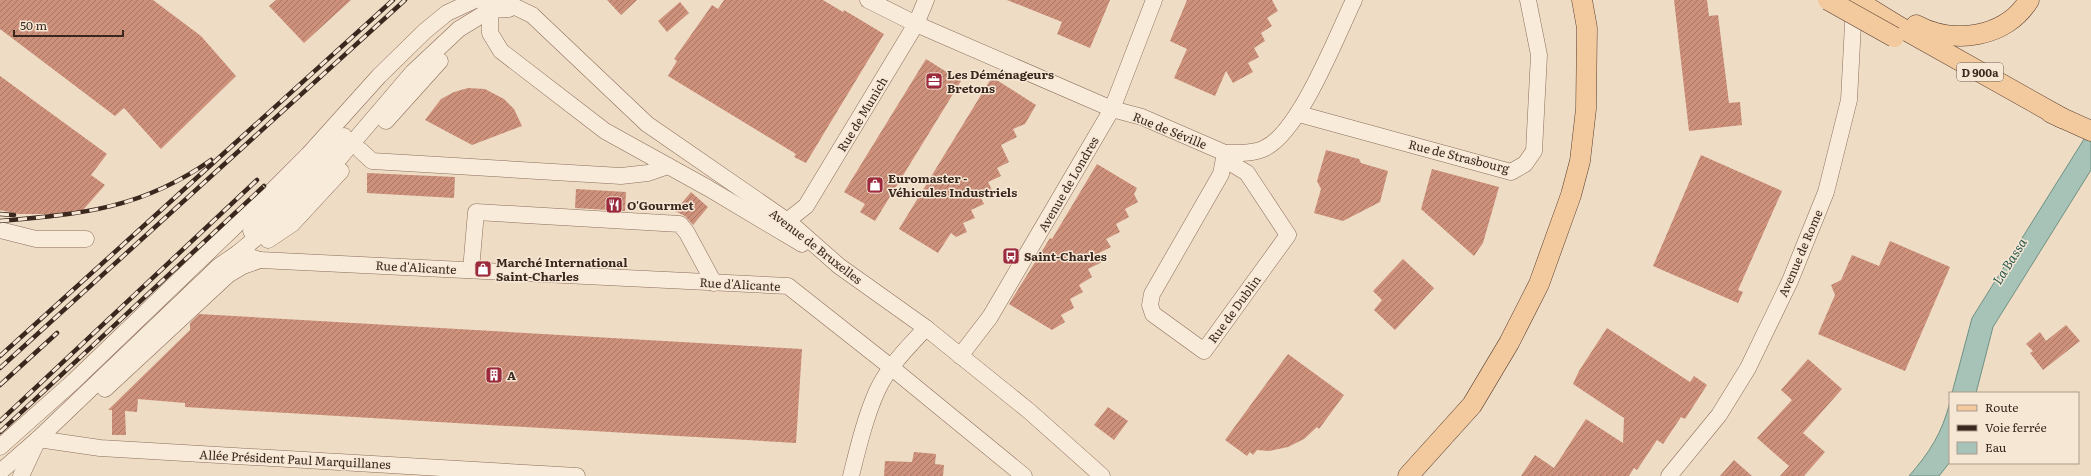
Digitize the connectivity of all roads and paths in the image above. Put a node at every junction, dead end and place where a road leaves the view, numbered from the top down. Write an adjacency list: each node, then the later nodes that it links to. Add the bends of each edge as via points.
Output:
1 (475, 0): 36 (street, via 447,13 425,32 379,76 274,189 74,381)
2 (868, 0): 14 (street, Rue de Séville)
3 (926, 0): 14 (street, Rue de Munich)
4 (1154, 0): 16 (street, Avenue de Londres)
5 (1528, 0): 18 (street, Rue de Strasbourg, via 1539,55 1534,151 1525,164 1511,172)
6 (1574, 0): 17 (street)
7 (1582, 0): 17 (main road, via 1587,28)
8 (1828, 0): 15 (main road, D 900a, bridge)
9 (1855, 0): 15 (main road, D 900a); 44 (street, Avenue de Rome, via 1849,100 1826,192 1790,281 1748,368 1719,415)
10 (1867, 0): 15 (main road)
11 (2029, 0): 15 (main road, via 2011,21 1992,31 1974,36 1939,34 1920,28)
12 (1354, 2): 18 (street, Rue de Séville)
13 (485, 5): 20 (street, via 469,34 432,68); 22 (street, via 490,34 501,51 605,131); 23 (street, Avenue de Bruxelles, via 532,15 647,124); 26 (street, via 413,72 337,161 280,218); 28 (street, via 460,18 432,39 332,150)
14 (916, 24): 16 (street, Rue de Séville); 23 (street, Rue de Munich, via 806,206 792,216)
15 (1897, 26): 19 (main road, D 900a, via 2062,118)
16 (1112, 109): 21 (street, Rue de Séville, via 1142,117); 33 (street, Avenue de Londres, via 990,317)
17 (1586, 109): 43 (main road, via 1578,168 1571,195 1539,284 1509,343 1472,406)
18 (1299, 114): 21 (street, Rue de Séville, via 1286,132 1264,148)
19 (2091, 131)
20 (360, 150): 22 (street, via 372,161 621,176 648,173); 26 (street, via 292,224 260,247)
21 (1224, 156): 21 (street, Rue de Dublin, via 1247,173 1288,235 1204,351 1153,314 1150,305 1152,294 1221,174)
22 (668, 166): 29 (street)
23 (789, 222): 29 (street, Avenue de Bruxelles)
24 (0, 230): 25 (street, via 36,239)
25 (86, 239)
26 (238, 253): 27 (street, Rue d'Alicante); 28 (street)
27 (260, 260): 30 (street, Rue d'Alicante); 35 (street, via 228,275 75,416)
28 (219, 266): 35 (street)
29 (840, 266): 32 (street, Avenue de Bruxelles)
30 (471, 270): 31 (street, Rue d'Alicante); 31 (street, via 476,212 680,224)
31 (714, 283): 34 (street, Rue d'Alicante, via 788,286)
32 (926, 328): 33 (street, Avenue de Bruxelles); 34 (street)
33 (960, 356): 42 (street, Avenue de Bruxelles)
34 (892, 368): 40 (street, via 877,391); 41 (street)
35 (38, 439): 37 (street); 38 (street); 39 (street, Allée Président Paul Marquillanes, via 100,448)
36 (0, 447)
37 (0, 472)
38 (21, 476)
39 (577, 476)
40 (851, 476)
41 (1024, 476)
42 (1102, 476)
43 (1408, 476)
44 (1669, 476)

